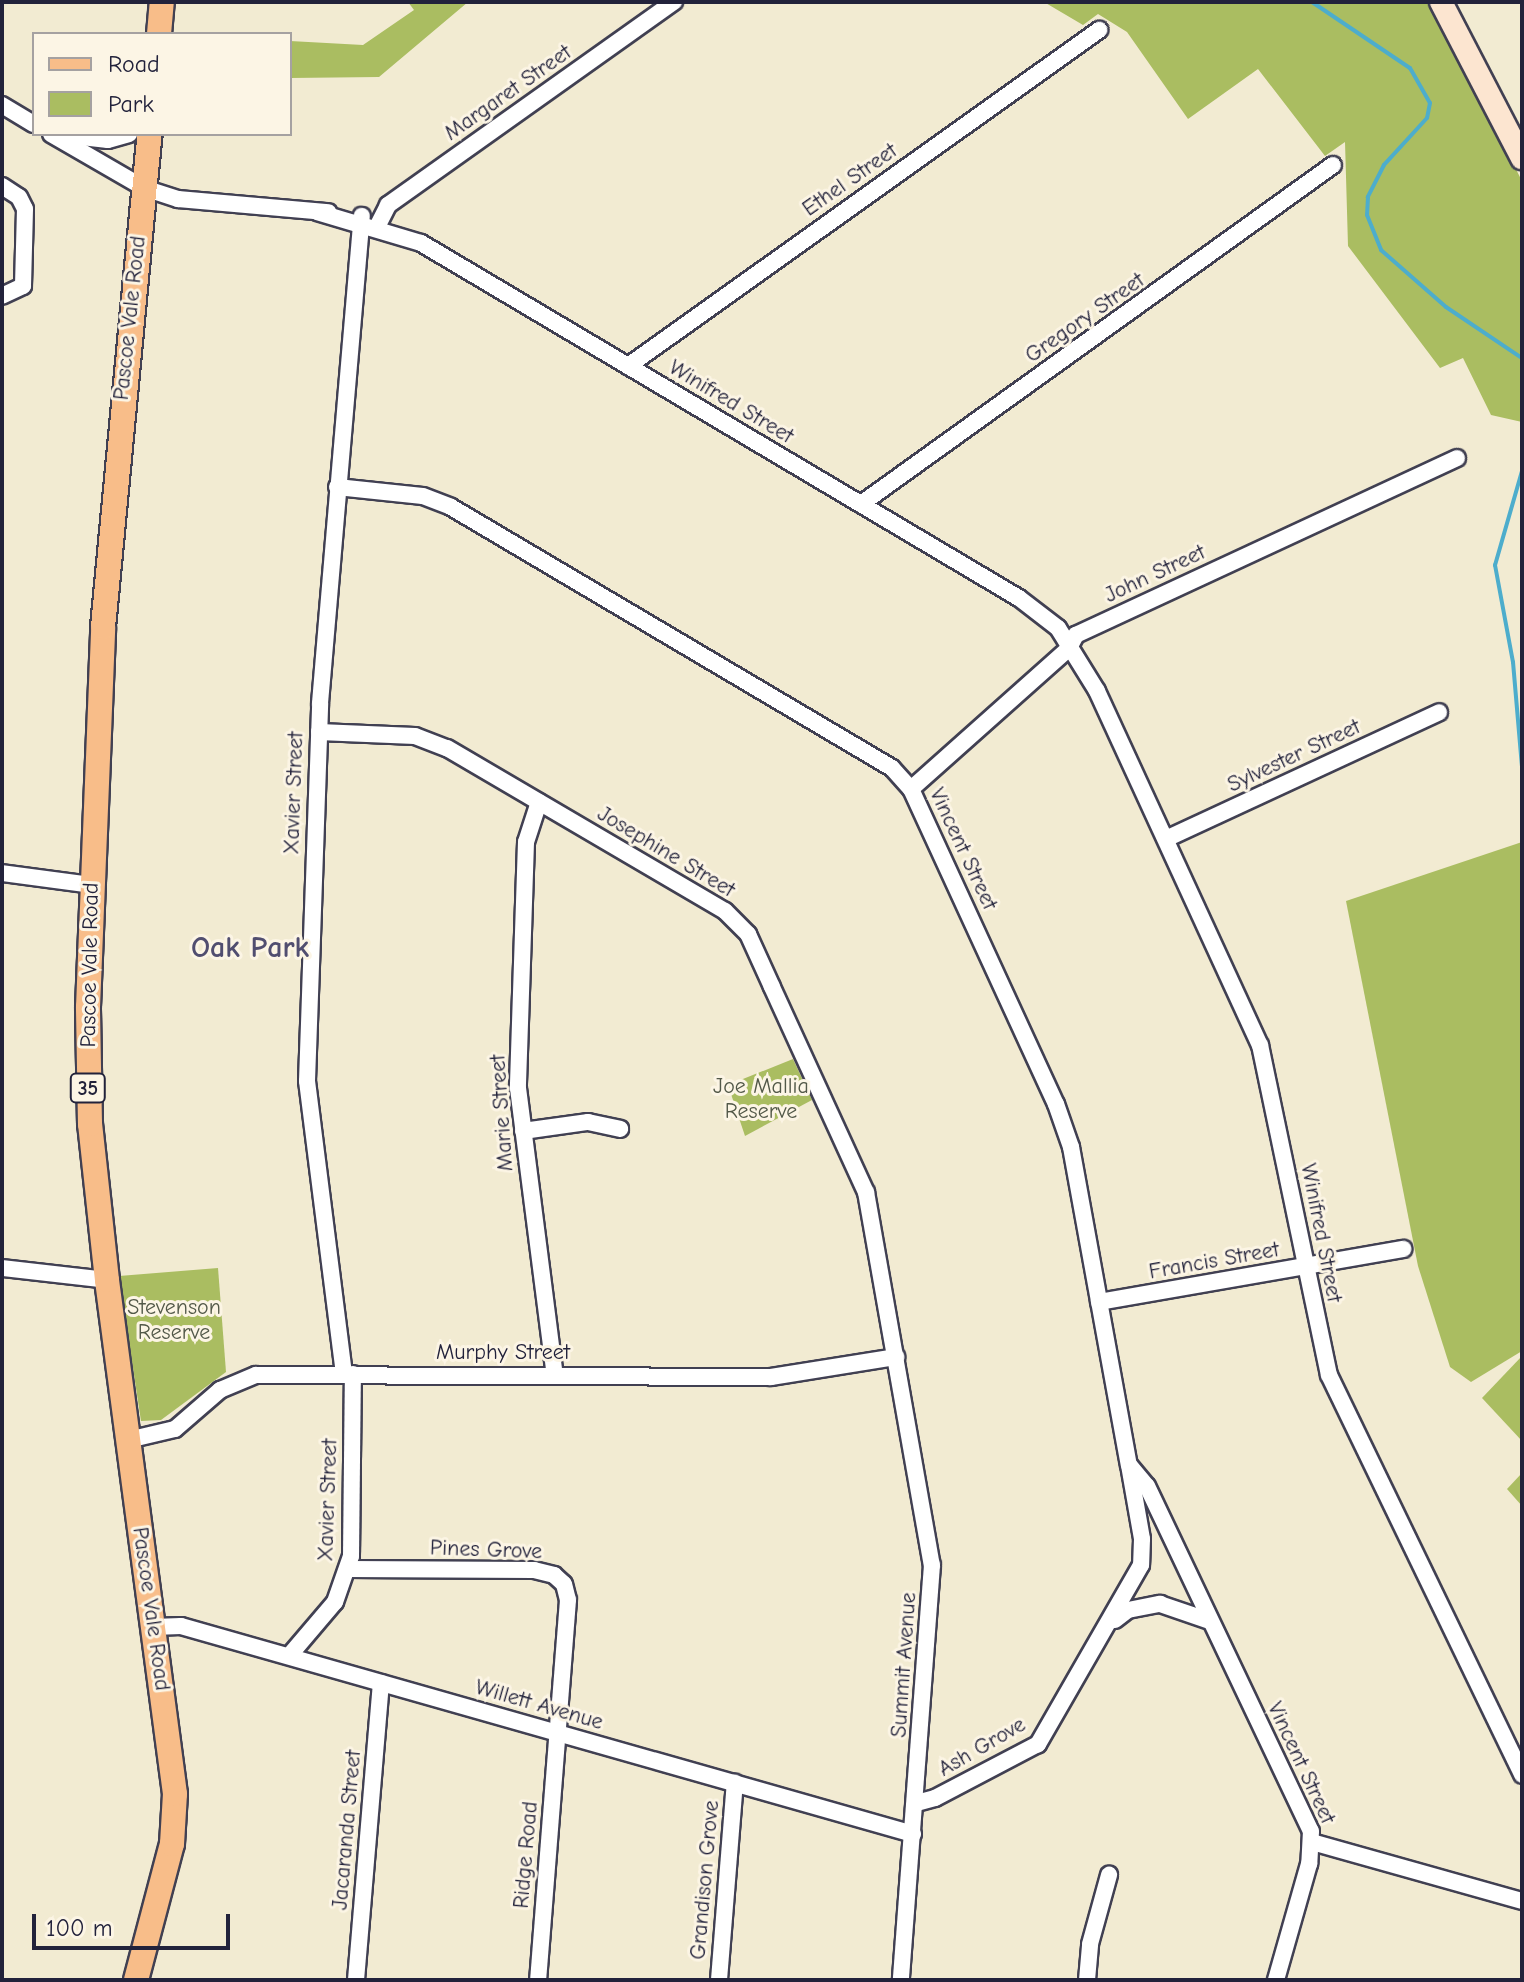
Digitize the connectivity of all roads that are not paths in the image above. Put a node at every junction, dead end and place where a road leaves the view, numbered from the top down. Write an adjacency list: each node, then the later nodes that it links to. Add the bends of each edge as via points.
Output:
1 (162, 2): 5 (main road)
2 (674, 2): 17 (street, Margaret Street, via 388,205)
3 (1441, 2): 12 (main road)
4 (1099, 30): 19 (street, Ethel Street)
5 (159, 32)
6 (2, 105): 7 (street)
7 (32, 123)
8 (56, 136): 15 (street, Winifred Street)
9 (71, 136): 10 (street)
10 (122, 136)
11 (150, 136): 15 (main road, Pascoe Vale Road / 35)
12 (1522, 158)
13 (1333, 165): 22 (street, Gregory Street)
14 (2, 186): 18 (street, via 19,197 25,209 23,286)
15 (144, 188): 16 (street, Winifred Street, via 178,199); 30 (main road, Pascoe Vale Road / 35, via 103,627)
16 (361, 219): 17 (street, Winifred Street); 21 (street, Xavier Street)
17 (379, 222): 19 (street, Winifred Street)
18 (2, 296)
19 (628, 366): 22 (street, Winifred Street)
20 (1457, 458): 23 (street, John Street)
21 (337, 487): 25 (street, Xavier Street); 26 (street, Vincent Street, via 423,496 451,507 892,768)
22 (861, 504): 23 (street, Winifred Street, via 1056,615)
23 (1072, 641): 26 (street, John Street); 28 (street, Winifred Street)
24 (1439, 712): 28 (street, Sylvester Street)
25 (319, 732): 27 (street, Josephine Street, via 429,739); 39 (street, Xavier Street, via 308,1106)
26 (911, 789): 37 (street, Vincent Street, via 1065,1125)
27 (539, 802): 32 (street, Marie Street, via 526,842 518,1076); 38 (street, Josephine Street, via 725,911 748,934 866,1192)
28 (1166, 839): 34 (street, Winifred Street, via 1266,1062)
29 (2, 873): 30 (street)
30 (92, 885): 36 (main road, Pascoe Vale Road / 35, via 88,1072)
31 (620, 1129): 32 (street, via 588,1122)
32 (523, 1131): 40 (street, Marie Street)
33 (1403, 1249): 34 (street, Francis Street)
34 (1305, 1267): 37 (street, Francis Street); 52 (street, Winifred Street, via 1329,1375)
35 (2, 1268): 36 (street)
36 (107, 1280): 41 (main road, Pascoe Vale Road / 35)
37 (1100, 1306): 42 (street, Vincent Street)
38 (896, 1357): 40 (street, Murphy Street, via 771,1377); 54 (street, Summit Avenue, via 932,1565)
39 (348, 1374): 40 (street, Murphy Street); 41 (street, Murphy Street, via 256,1375 220,1390 170,1431); 45 (street, Xavier Street)
40 (555, 1375)
41 (128, 1440): 47 (main road, Pascoe Vale Road / 35)
42 (1129, 1465): 43 (street, Vincent Street); 44 (street, Vincent Street, via 1147,1486)
43 (1136, 1503): 44 (street); 48 (street, Ash Grove, via 1141,1565)
44 (1159, 1518): 46 (street, Vincent Street)
45 (348, 1569): 49 (street, Xavier Street, via 326,1616); 51 (street, Pines Grove, via 534,1570 560,1579 568,1600)
46 (1210, 1621): 48 (street, Ash Grove, via 1160,1604 1128,1610); 56 (street, Vincent Street)
47 (153, 1627): 49 (street, Willett Avenue, via 181,1626); 59 (main road, Pascoe Vale Road / 35, via 175,1808 170,1854)
48 (1106, 1630): 54 (street, Ash Grove, via 1038,1744)
49 (289, 1656): 50 (street, Willett Avenue)
50 (381, 1683): 51 (street, Willett Avenue); 60 (street, Jacaranda Street)
51 (557, 1733): 53 (street, Willett Avenue); 61 (street, Ridge Road)
52 (1522, 1775)
53 (735, 1783): 55 (street, Willett Avenue); 62 (street, Grandison Grove)
54 (916, 1803): 55 (street, Summit Avenue)
55 (913, 1834): 63 (street, Summit Avenue)
56 (1312, 1842): 58 (street, Vincent Street); 65 (street)
57 (1109, 1875): 64 (street, via 1090,1944)
58 (1518, 1899)
59 (141, 1978)
60 (356, 1980)
61 (538, 1980)
62 (719, 1980)
63 (901, 1980)
64 (1087, 1980)
65 (1276, 1980)

